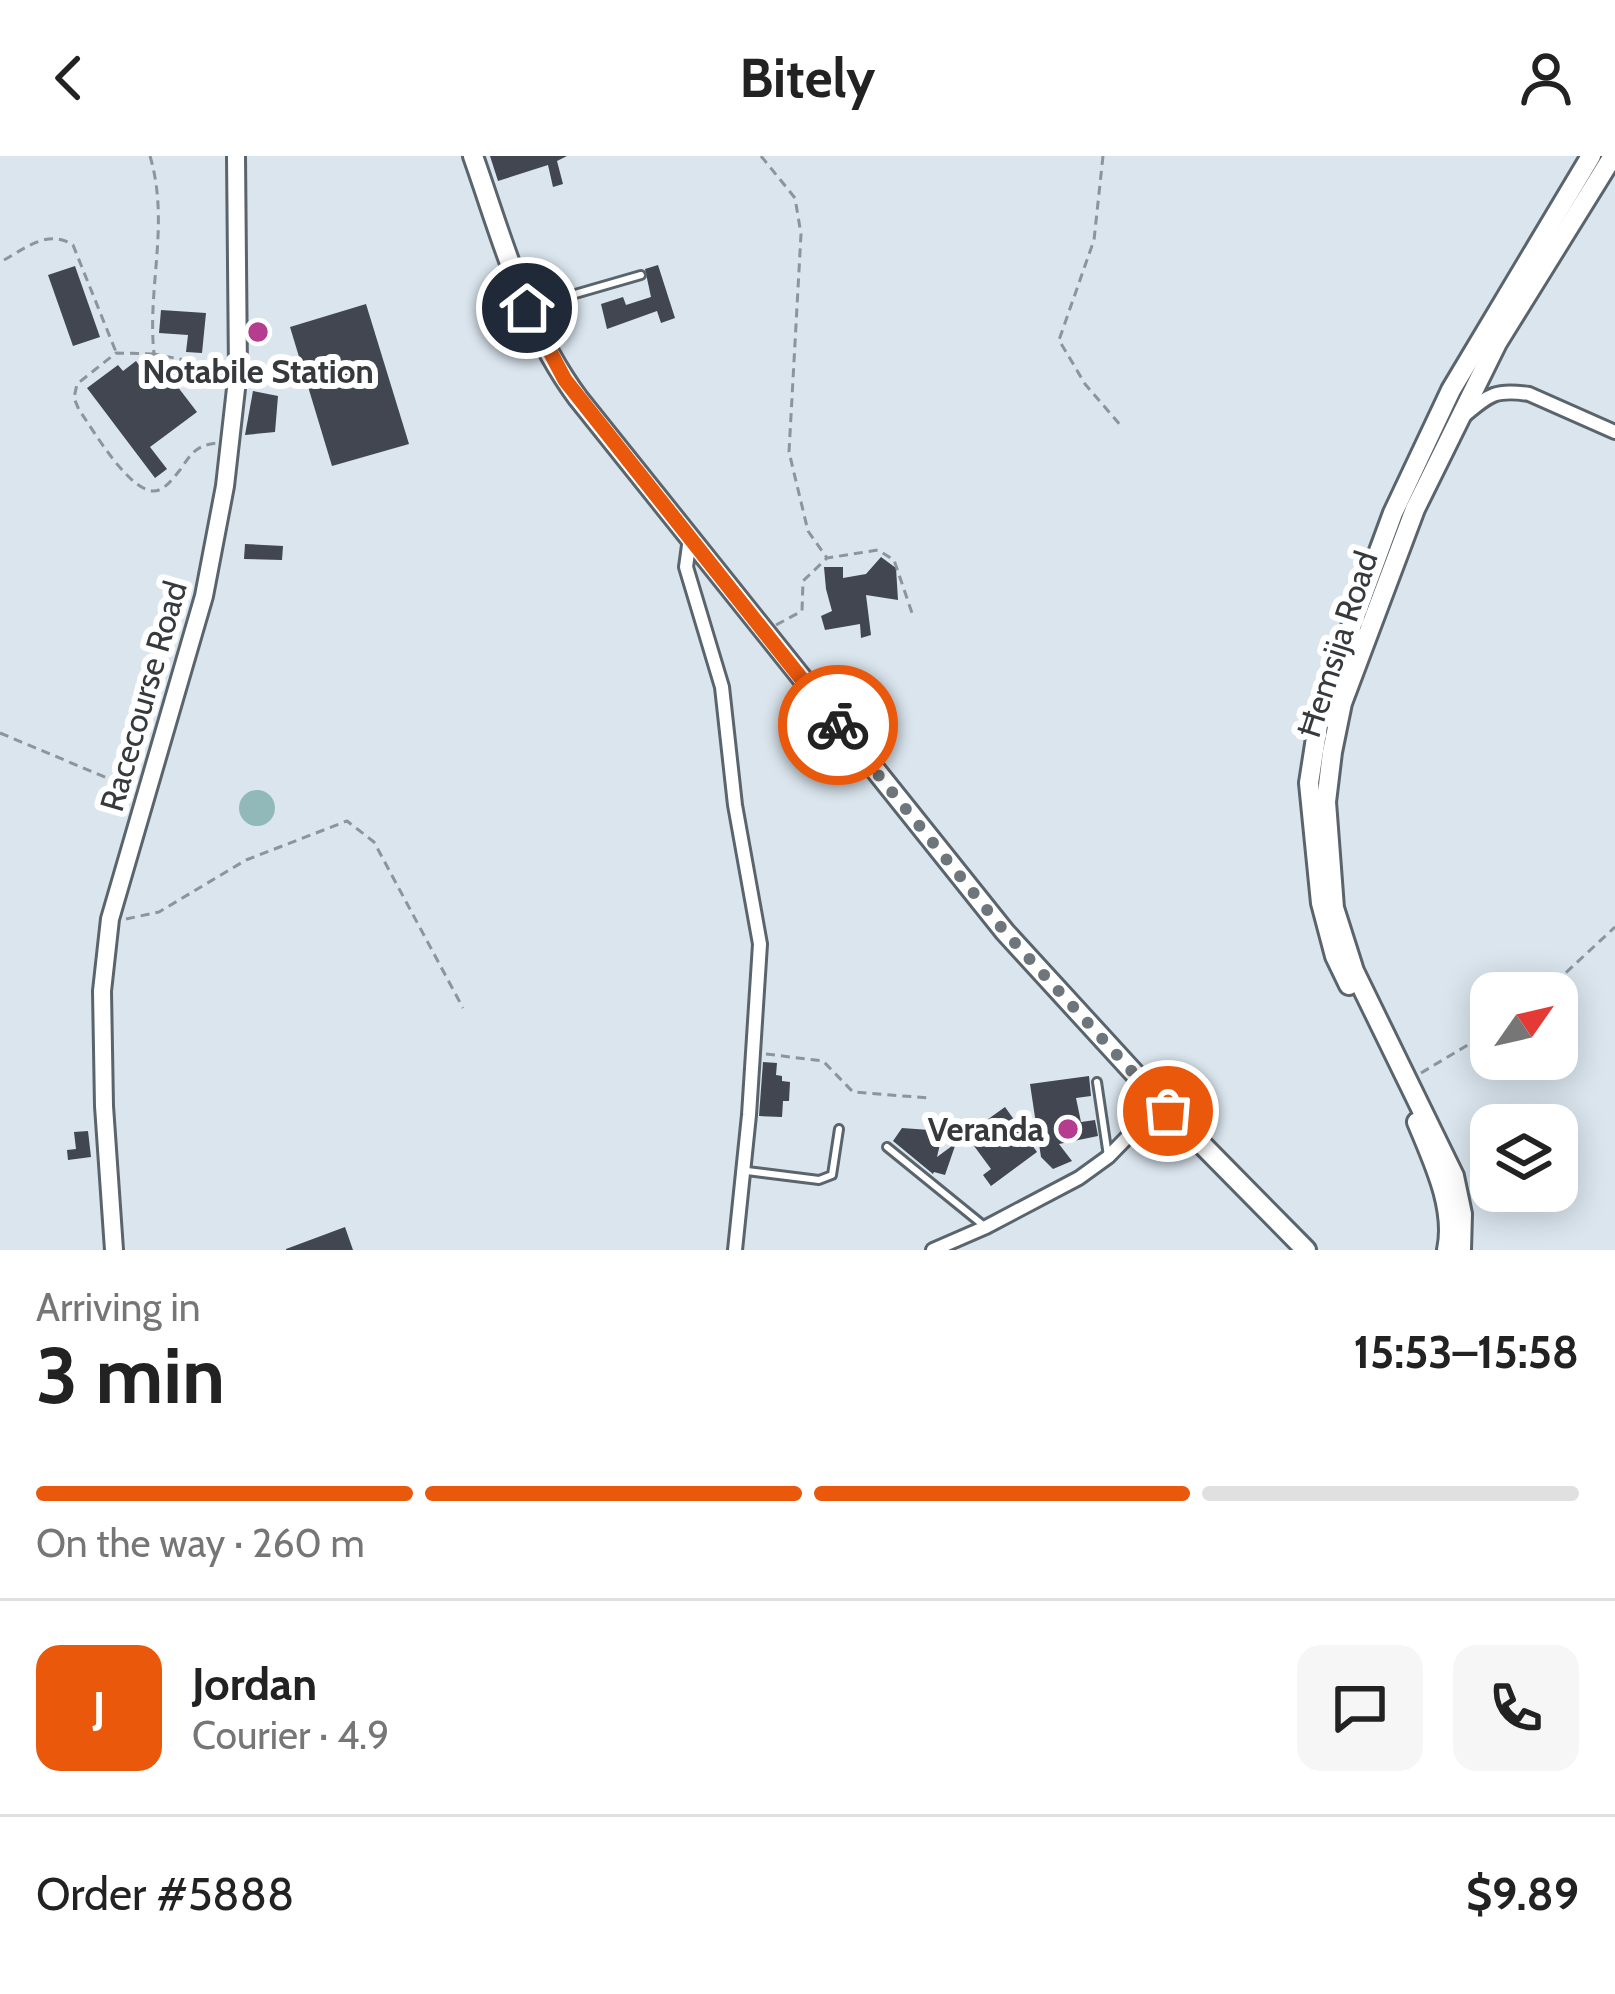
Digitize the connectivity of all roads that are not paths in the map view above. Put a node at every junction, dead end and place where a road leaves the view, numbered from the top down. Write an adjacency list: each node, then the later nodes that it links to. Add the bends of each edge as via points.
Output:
1 (236, 156): 17 (main road, Racecourse Road, via 231,445 204,596 110,919 101,1028)
2 (472, 156): 6 (main road)
3 (1591, 156): 21 (main road, Ħemsija Road, via 1450,390 1393,513 1333,676 1309,783 1321,904 1335,956 1419,1126 1444,1193)
4 (1613, 156): 7 (main road, Ħemsija Road)
5 (641, 275): 6 (lane)
6 (527, 308): 9 (main road, via 565,380)
7 (1456, 423): 8 (street, via 1498,391 1529,394); 22 (main road, Ħemsija Road, via 1342,704 1326,802 1334,908 1354,970 1454,1176)
8 (1615, 432)
9 (690, 538): 11 (main road, via 1005,932); 15 (street, via 686,567 722,687 760,944)
10 (1097, 1082): 14 (lane)
11 (1168, 1111): 14 (street, via 1142,1122); 20 (main road)
12 (839, 1129): 15 (lane, via 832,1175)
13 (887, 1147): 16 (lane)
14 (1108, 1157): 16 (street)
15 (743, 1170): 18 (street)
16 (986, 1228): 19 (street)
17 (114, 1250)
18 (735, 1250)
19 (933, 1250)
20 (1306, 1250)
21 (1447, 1250)
22 (1465, 1250)

